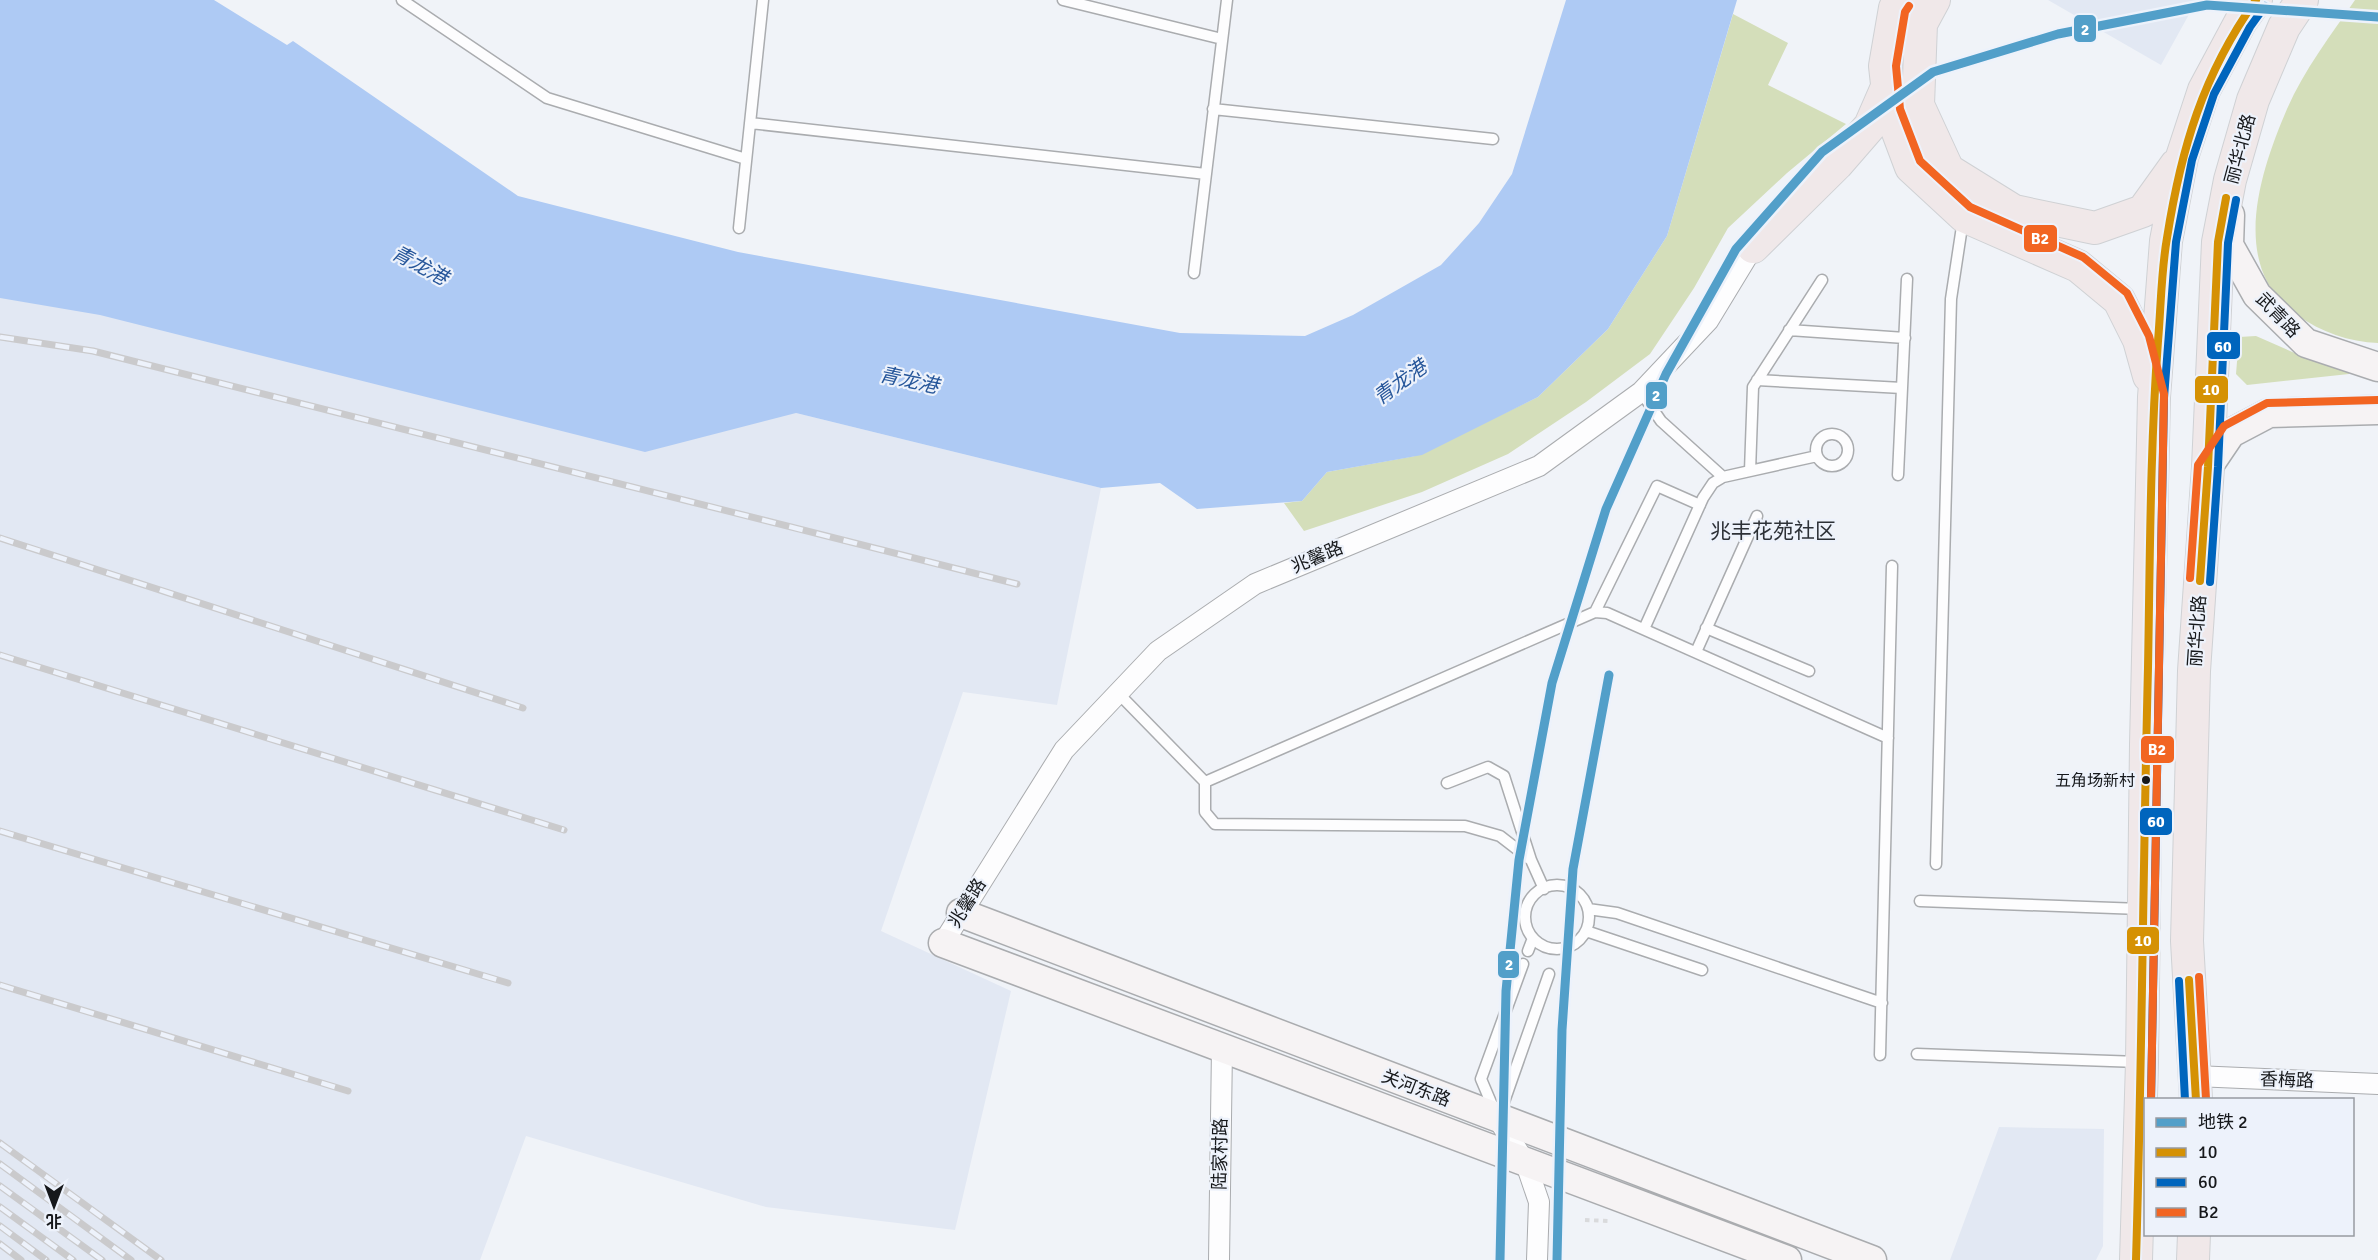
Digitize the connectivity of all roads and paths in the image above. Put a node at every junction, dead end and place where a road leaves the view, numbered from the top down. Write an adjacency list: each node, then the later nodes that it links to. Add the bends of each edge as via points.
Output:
1 (402, 0): 15 (lane, via 547,98)
2 (762, 0): 12 (lane)
3 (1063, 0): 9 (lane)
4 (1227, 0): 9 (lane)
5 (1900, 0): 10 (main road, via 1895,8 1885,66)
6 (1934, 0): 14 (main road, via 1921,24 1918,105 1948,170 2014,211 2095,228 2143,211)
7 (2302, 0): 17 (main road, 丽华北路, via 2284,27 2253,100)
8 (2248, 11): 14 (main road, via 2204,90)
9 (1222, 39): 11 (lane)
10 (1887, 87): 18 (main road, via 1890,111 1911,167); 20 (main road, via 1870,126)
11 (1214, 109): 13 (lane); 16 (lane)
12 (750, 123): 15 (lane); 16 (lane)
13 (1493, 139)
14 (2182, 157): 30 (main road, via 2166,241)
15 (746, 159): 19 (lane)
16 (1206, 174): 21 (lane)
17 (2230, 180): 26 (main road, 武青路, via 2229,245 2257,295 2306,343); 33 (main road, 丽华北路, via 2218,242)
18 (1964, 216): 30 (main road, via 2078,266 2119,300 2139,340); 50 (lane, via 1952,299)
19 (739, 228)
20 (1754, 247): 29 (street, 兆馨路, via 1708,321)
21 (1194, 273)
22 (1907, 279): 25 (lane)
23 (1822, 280): 24 (lane)
24 (1790, 330): 25 (lane); 27 (lane)
25 (1905, 338): 28 (lane)
26 (2378, 367)
27 (1757, 380): 28 (lane); 34 (lane, via 1753,387)
28 (1902, 388): 35 (lane)
29 (1641, 392): 36 (lane, via 1661,421); 45 (street, 兆馨路, via 1539,466 1255,584 1158,651)
30 (2154, 397): 54 (main road)
31 (2378, 410): 33 (main road, via 2269,413 2231,433)
32 (1817, 456): 34 (lane)
33 (2208, 467): 71 (main road, 丽华北路, via 2194,671 2187,941)
34 (1750, 471): 36 (lane)
35 (1898, 475)
36 (1723, 477): 37 (lane, via 1713,483)
37 (1700, 505): 40 (lane, via 1657,486); 42 (lane)
38 (1757, 516): 41 (lane)
39 (1892, 566): 46 (lane)
40 (1595, 612): 42 (lane); 47 (lane)
41 (1707, 628): 43 (lane); 44 (lane)
42 (1644, 629): 43 (lane)
43 (1696, 652): 46 (lane)
44 (1809, 671)
45 (1118, 693): 47 (lane); 55 (street, 兆馨路, via 1064,750)
46 (1888, 738): 65 (lane)
47 (1205, 782): 49 (lane, via 1205,812 1215,824 1465,826 1500,836)
48 (1447, 783): 49 (lane, via 1488,767 1504,776)
49 (1531, 860): 51 (lane)
50 (1936, 864)
51 (1544, 889): 53 (lane, via 1555,886 1576,891); 57 (lane, via 1526,910 1525,920)
52 (1920, 901): 54 (lane)
53 (1588, 909): 56 (lane); 65 (lane, via 1617,913)
54 (2144, 909): 69 (main road)
55 (961, 913): 58 (street, 兆馨路); 72 (main road, 关河东路)
56 (1586, 931): 59 (lane); 63 (lane)
57 (1533, 938): 59 (lane, via 1549,948); 60 (lane)
58 (942, 943): 66 (main road, 关河东路)
59 (1566, 948): 61 (lane)
60 (1528, 951)
61 (1554, 960)
62 (1523, 964): 72 (lane, via 1481,1079)
63 (1702, 970)
64 (1549, 974): 72 (lane)
65 (1882, 1003): 68 (lane)
66 (1222, 1048): 73 (main road, 关河东路); 75 (street, 陆家村路)
67 (1917, 1054): 69 (lane)
68 (1880, 1055)
69 (2142, 1062): 79 (main road)
70 (2378, 1084): 71 (street, 香梅路)
71 (2196, 1088)
72 (1498, 1119): 73 (street); 78 (main road, 关河东路)
73 (1526, 1164): 76 (street, via 1539,1202); 77 (main road, 关河东路)
74 (2194, 1236): 80 (main road)
75 (1219, 1260)
76 (1538, 1260)
77 (1787, 1260)
78 (1872, 1260)
79 (2136, 1260)
80 (2193, 1260)

